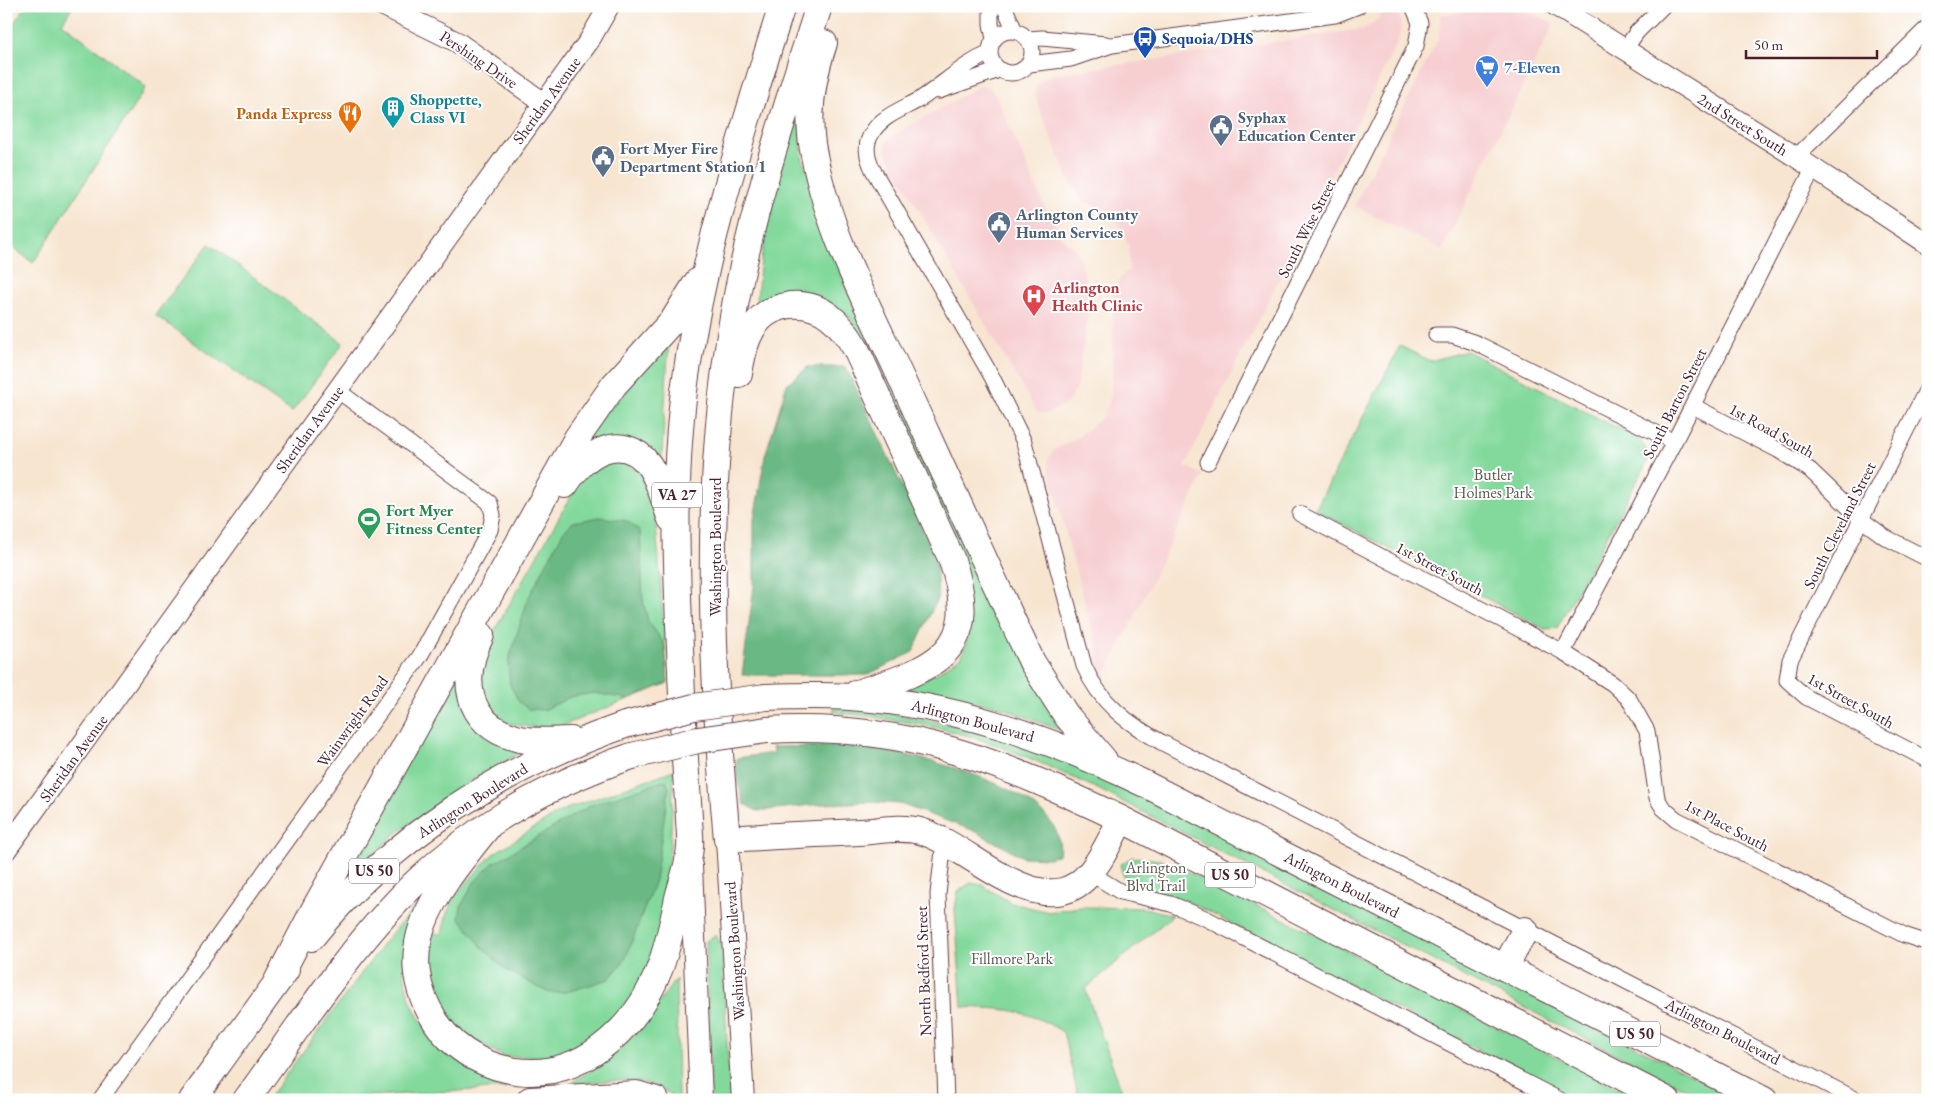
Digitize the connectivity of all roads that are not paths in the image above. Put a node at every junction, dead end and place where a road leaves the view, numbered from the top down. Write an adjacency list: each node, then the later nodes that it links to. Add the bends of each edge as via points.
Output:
1 (384, 6): 20 (street, Pershing Drive, via 457,42)
2 (609, 6): 20 (street, Sheridan Avenue, via 589,41)
3 (782, 6): 24 (highway, VA 27, via 737,150)
4 (819, 6): 31 (highway, Washington Boulevard / VA 27, via 770,163 740,279 724,378)
5 (833, 6): 41 (highway, via 820,55 810,115 814,154 830,216 1032,662 1070,721)
6 (991, 6): 15 (street)
7 (1004, 6): 13 (street)
8 (1413, 6): 30 (street, South Wise Street, via 1420,23 1416,46)
9 (1556, 6): 16 (street, 2nd Street South)
10 (1663, 6): 16 (street)
11 (1353, 9): 14 (street)
12 (1928, 27): 21 (street)
13 (1021, 35): 14 (street); 15 (street, via 1003,32); 17 (street, via 1033,48)
14 (1112, 45): 17 (street, via 1071,60)
15 (992, 46): 18 (street, via 991,60); 19 (street)
16 (1625, 49): 21 (street, 2nd Street South)
17 (1030, 64): 18 (street, via 1014,74)
18 (999, 70): 19 (street)
19 (923, 97): 49 (street, Arlington Boulevard, via 875,128 867,147 870,163 984,361 1017,426 1084,666 1093,685 1113,710 1141,731)
20 (544, 103): 27 (street, Sheridan Avenue)
21 (1796, 157): 22 (street, 2nd Street South)
22 (1813, 169): 23 (street, 2nd Street South); 28 (street, South Barton Street)
23 (1928, 244)
24 (706, 269): 34 (highway, VA 27, via 684,394 678,455); 52 (highway, via 674,319 614,385 577,438)
25 (1436, 335): 29 (street, via 1452,335 1476,343)
26 (1928, 387): 33 (street, South Cleveland Street)
27 (337, 390): 47 (street, Sheridan Avenue); 53 (street, Wainwright Road, via 490,503 494,515 490,530 420,656)
28 (1692, 406): 29 (street, South Barton Street); 33 (street, 1st Road South, via 1810,470)
29 (1674, 442): 36 (street, South Barton Street)
30 (1208, 462)
31 (715, 476): 38 (highway, via 733,414 744,351 755,326 767,313 783,306 805,305 824,311 845,331 862,361 945,542 957,573 961,600 956,635 939,659 910,676); 44 (highway, Washington Boulevard / VA 27, via 714,626)
32 (1300, 514): 36 (street, 1st Street South)
33 (1862, 520): 35 (street, 1st Road South, via 1885,537); 37 (street, South Cleveland Street, via 1790,660)
34 (677, 537): 39 (highway, via 648,464 640,456 624,449 594,453 570,477 480,637 471,662 469,687 472,700 485,722 519,739); 46 (highway, VA 27)
35 (1928, 559)
36 (1563, 652): 50 (street, 1st Place South, via 1614,684 1629,699 1647,732 1657,798 1676,820 1904,935)
37 (1787, 680): 40 (street, 1st Street South, via 1806,697)
38 (848, 696): 39 (highway, Arlington Boulevard / US 50, bridge, via 766,697 694,707); 41 (highway, Arlington Boulevard / US 50, via 900,702 988,721 1058,744)
39 (579, 741): 52 (highway, Arlington Boulevard / US 50, via 491,784 412,838 337,908)
40 (1928, 760)
41 (1112, 768): 51 (highway, Arlington Boulevard / US 50)
42 (1121, 819): 43 (highway, Arlington Boulevard / US 50, bridge, via 1038,779 986,759 860,731 830,729 767,730 698,740 632,756 578,776); 48 (highway); 62 (highway, Arlington Boulevard / US 50)
43 (490, 824): 46 (highway, via 433,900 419,934 416,972 430,1012 449,1038 474,1058 518,1071 547,1071 577,1063 602,1047 628,1021 650,990 665,954); 55 (highway, Arlington Boulevard / US 50, via 438,863 393,906)
44 (727, 838): 45 (highway, via 900,830 919,831); 59 (main road, Washington Boulevard)
45 (944, 842): 48 (highway, via 1010,881 1035,890 1050,893 1070,889); 60 (street, North Bedford Street, via 938,894)
46 (690, 847): 58 (main road)
47 (6, 850)
48 (1090, 873): 61 (street, via 1120,892 1171,904 1207,919)
49 (1525, 930): 51 (highway); 64 (street, Arlington Boulevard)
50 (1928, 943)
51 (1505, 968): 63 (highway, Arlington Boulevard / US 50)
52 (275, 985): 54 (highway, Arlington Boulevard / US 50)
53 (100, 1100)
54 (192, 1100)
55 (246, 1100)
56 (530, 1100): 57 (highway, via 636,1094)
57 (656, 1100)
58 (700, 1100)
59 (743, 1100)
60 (946, 1100)
61 (1560, 1100)
62 (1667, 1100)
63 (1764, 1100)
64 (1858, 1100)

